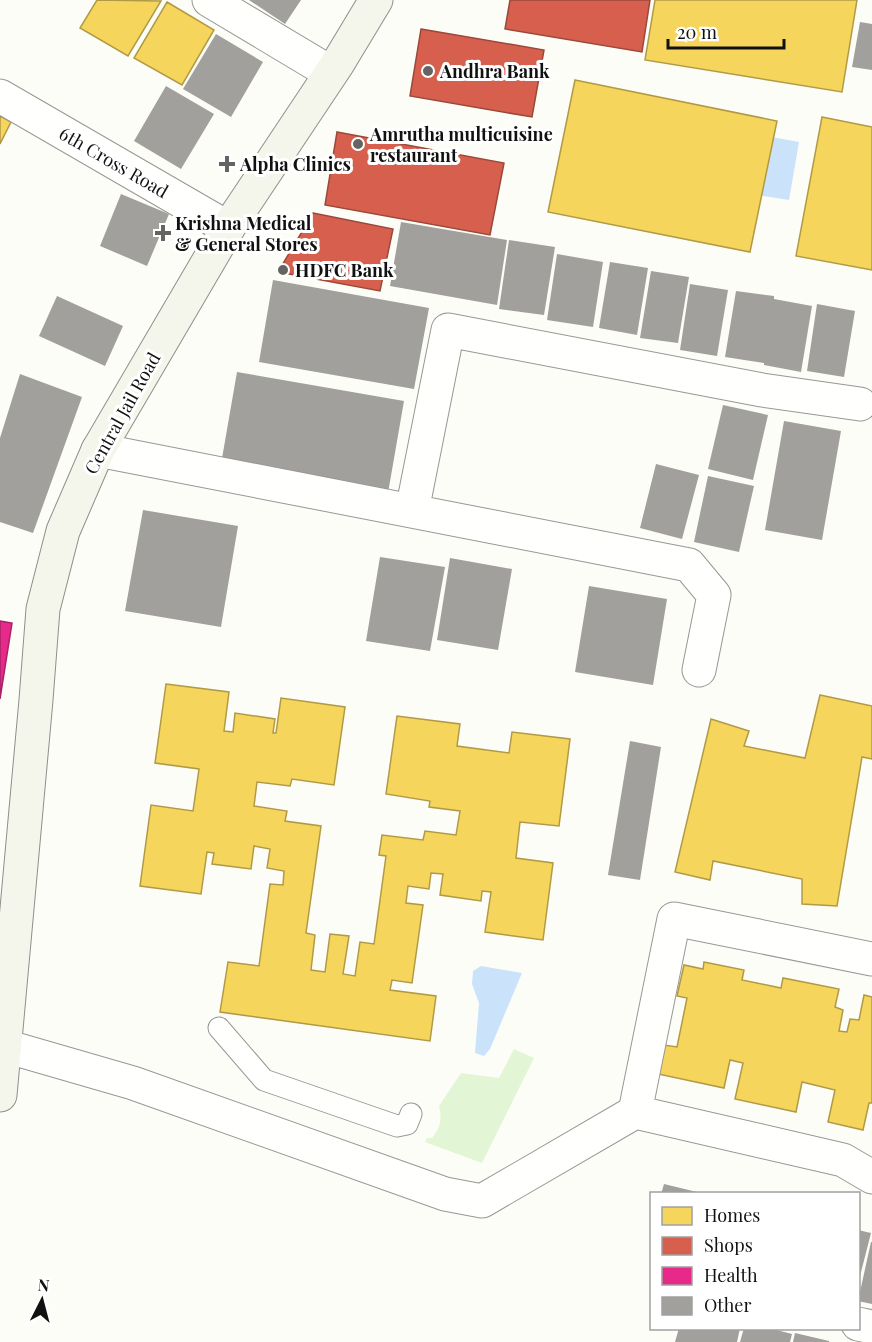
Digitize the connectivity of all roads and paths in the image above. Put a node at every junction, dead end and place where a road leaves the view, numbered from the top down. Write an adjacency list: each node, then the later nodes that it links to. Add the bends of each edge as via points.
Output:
1 (209, 0): 3 (street)
2 (376, 0): 3 (main road, Central Jail Road)
3 (331, 73): 5 (main road, Central Jail Road)
4 (0, 96): 5 (street, 6th Cross Road)
5 (228, 228): 7 (main road, Central Jail Road)
6 (860, 404): 8 (street, via 762,390 448,330)
7 (98, 450): 8 (street); 12 (main road, Central Jail Road, via 63,531 42,609)
8 (412, 511): 9 (street, via 689,565 714,595)
9 (699, 670)
10 (872, 959): 14 (street, via 674,919)
11 (219, 1028): 15 (lane, via 264,1080 397,1126 407,1124)
12 (5, 1046): 13 (main road, Central Jail Road); 14 (street, via 133,1083 445,1194 482,1201)
13 (0, 1095)
14 (635, 1112): 16 (street, via 843,1160)
15 (411, 1114)
16 (872, 1177)

